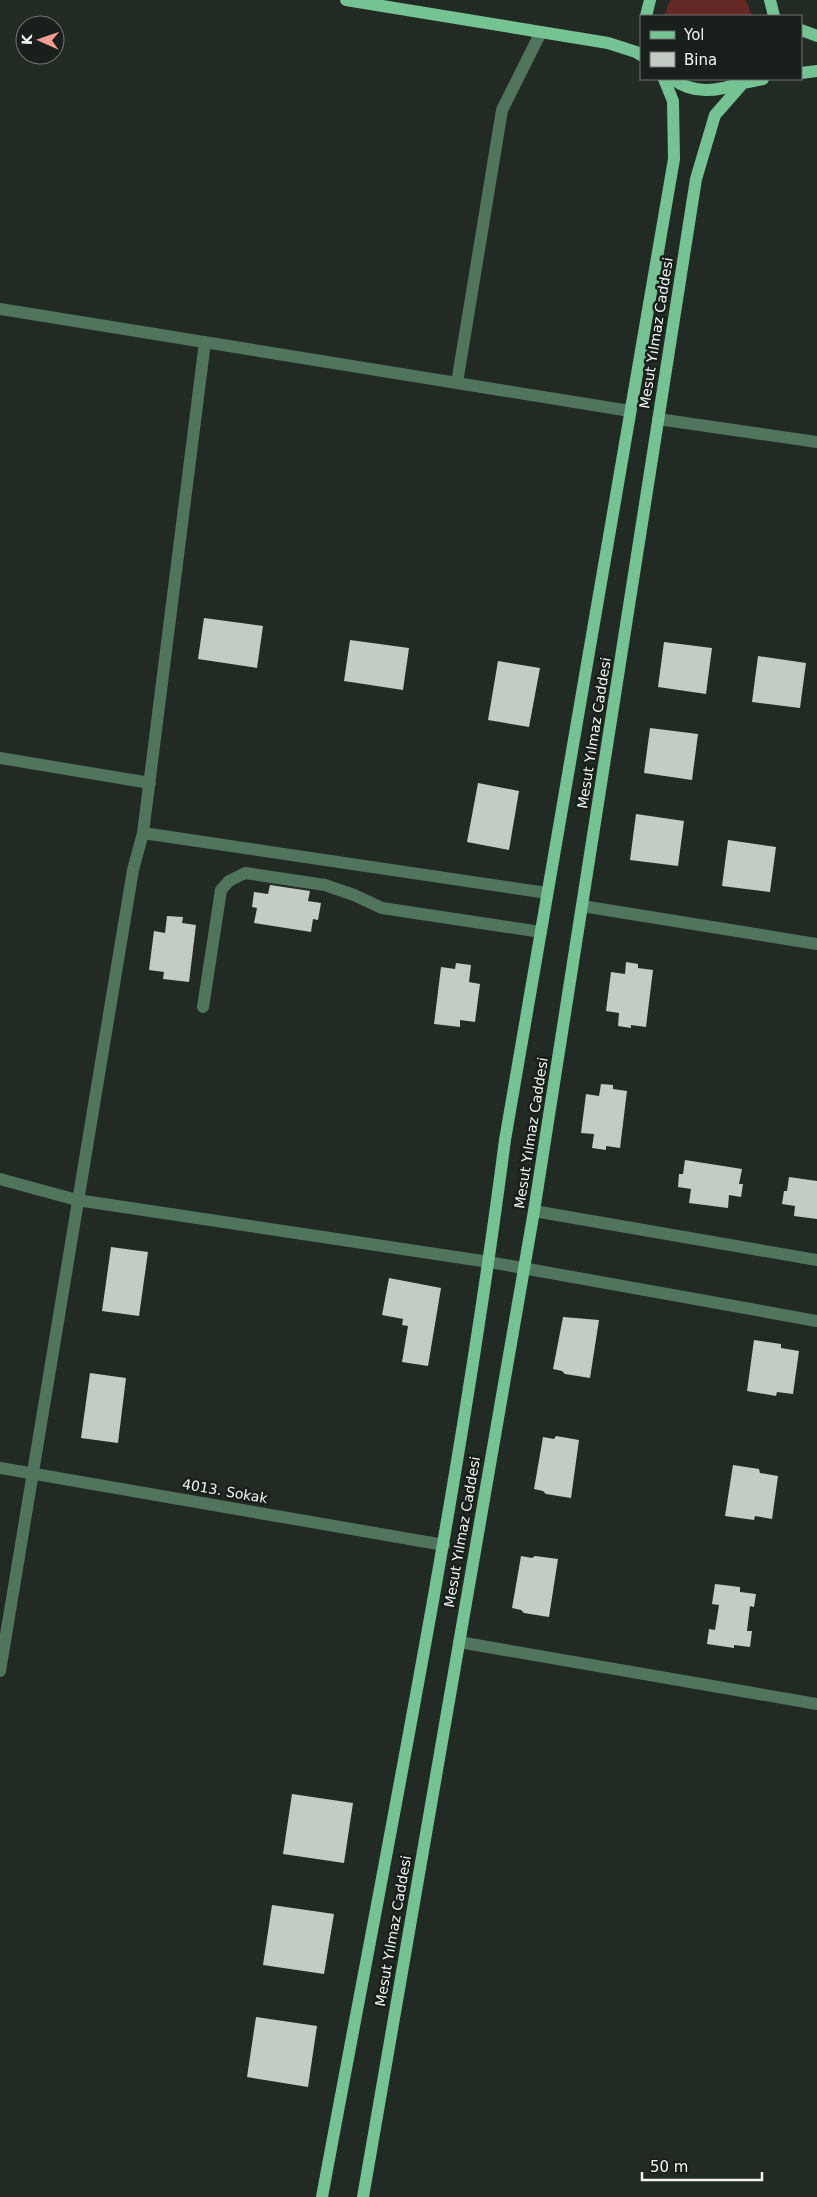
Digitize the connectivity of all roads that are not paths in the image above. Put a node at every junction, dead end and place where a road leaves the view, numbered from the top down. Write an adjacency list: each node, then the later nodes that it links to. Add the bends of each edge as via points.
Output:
1 (346, 0): 5 (main road)
2 (650, 0): 3 (main road)
3 (646, 15)
4 (802, 30): 6 (main road)
5 (540, 32): 7 (main road, via 608,43); 15 (street, via 502,110)
6 (817, 36)
7 (640, 54)
8 (817, 71): 9 (main road)
9 (802, 73)
10 (664, 80): 16 (main road, Mesut Yılmaz Caddesi, via 673,101 674,159)
11 (674, 80): 12 (main road, via 699,90 722,90)
12 (745, 81): 17 (main road, Mesut Yılmaz Caddesi, via 715,115 696,179)
13 (0, 309): 14 (street)
14 (205, 342): 15 (street); 20 (street)
15 (457, 383): 16 (street)
16 (630, 411): 22 (main road, Mesut Yılmaz Caddesi)
17 (658, 419): 18 (street); 23 (main road, Mesut Yılmaz Caddesi)
18 (817, 442)
19 (0, 758): 20 (street)
20 (150, 783): 21 (street)
21 (143, 833): 22 (street); 28 (street, via 133,870)
22 (547, 893): 24 (main road, Mesut Yılmaz Caddesi)
23 (582, 906): 25 (street); 29 (main road, Mesut Yılmaz Caddesi)
24 (541, 932): 26 (street, via 387,909 325,885 245,873 228,881 221,890); 31 (main road, Mesut Yılmaz Caddesi, via 505,1140)
25 (817, 944)
26 (203, 1007)
27 (0, 1179): 28 (street)
28 (77, 1200): 31 (street); 35 (street)
29 (534, 1212): 30 (street); 32 (main road, Mesut Yılmaz Caddesi)
30 (817, 1260)
31 (489, 1262): 32 (street); 36 (main road, Mesut Yılmaz Caddesi)
32 (523, 1269): 33 (street); 37 (main road, Mesut Yılmaz Caddesi)
33 (817, 1321)
34 (0, 1468): 35 (street, 4013. Sokak)
35 (32, 1473): 36 (street, 4013. Sokak); 38 (street)
36 (444, 1544): 40 (main road, Mesut Yılmaz Caddesi)
37 (459, 1642): 39 (street); 41 (main road, Mesut Yılmaz Caddesi)
38 (0, 1671)
39 (817, 1704)
40 (322, 2197)
41 (363, 2197)

